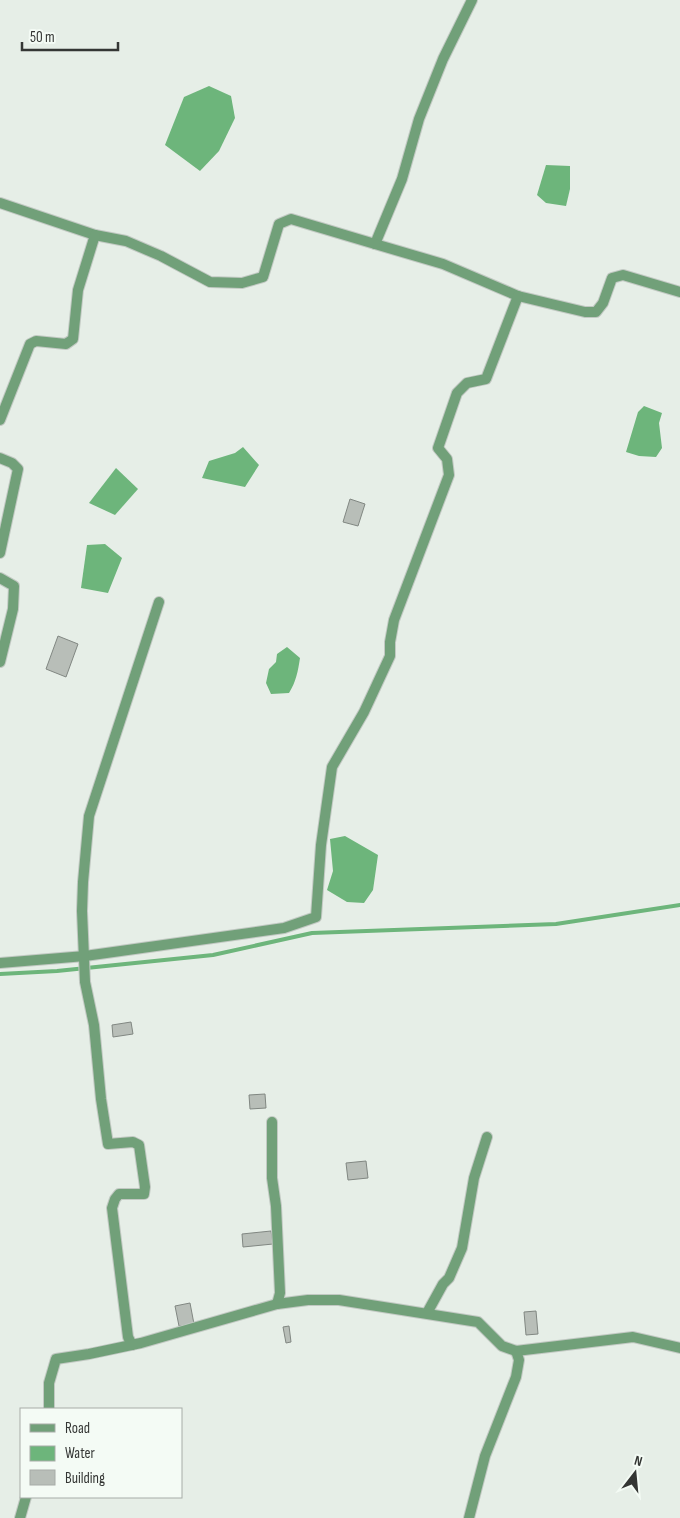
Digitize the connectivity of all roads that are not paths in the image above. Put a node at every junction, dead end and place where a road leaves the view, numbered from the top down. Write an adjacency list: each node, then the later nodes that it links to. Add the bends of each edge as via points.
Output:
1 (472, 0): 4 (street, via 422,110 402,180)
2 (0, 203): 3 (street)
3 (95, 235): 4 (street, via 126,241 210,282 242,283 262,277 279,224 291,219); 7 (street, via 78,290 73,339 66,344 36,341 30,344)
4 (375, 244): 6 (street, via 443,264)
5 (680, 292): 6 (street, via 623,275 612,278 596,312)
6 (518, 296): 14 (street, via 486,379 467,383 457,393 438,448 447,459 449,475 394,620 390,656 364,712 332,768 316,916 284,928)
7 (0, 420)
8 (0, 458): 9 (street, via 18,469)
9 (0, 554)
10 (0, 578): 12 (street, via 14,586 13,608)
11 (159, 602): 14 (street, via 89,816 82,911)
12 (0, 662)
13 (0, 963): 14 (street)
14 (85, 963): 19 (street, via 108,1144 134,1142 139,1145 145,1187 144,1194 119,1194 112,1208 128,1337)
15 (272, 1122): 17 (street, via 272,1178 280,1293)
16 (487, 1137): 18 (street, via 474,1178 462,1248 449,1278)
17 (277, 1304): 18 (street, via 339,1300); 19 (street)
18 (427, 1314): 21 (street, via 478,1322 502,1346)
19 (132, 1345): 22 (street, via 56,1359 49,1384)
20 (680, 1348): 21 (street, via 633,1337)
21 (516, 1351): 25 (street, via 519,1360 516,1377 485,1456)
22 (49, 1408)
23 (26, 1498): 24 (street)
24 (20, 1518)
25 (469, 1518)

